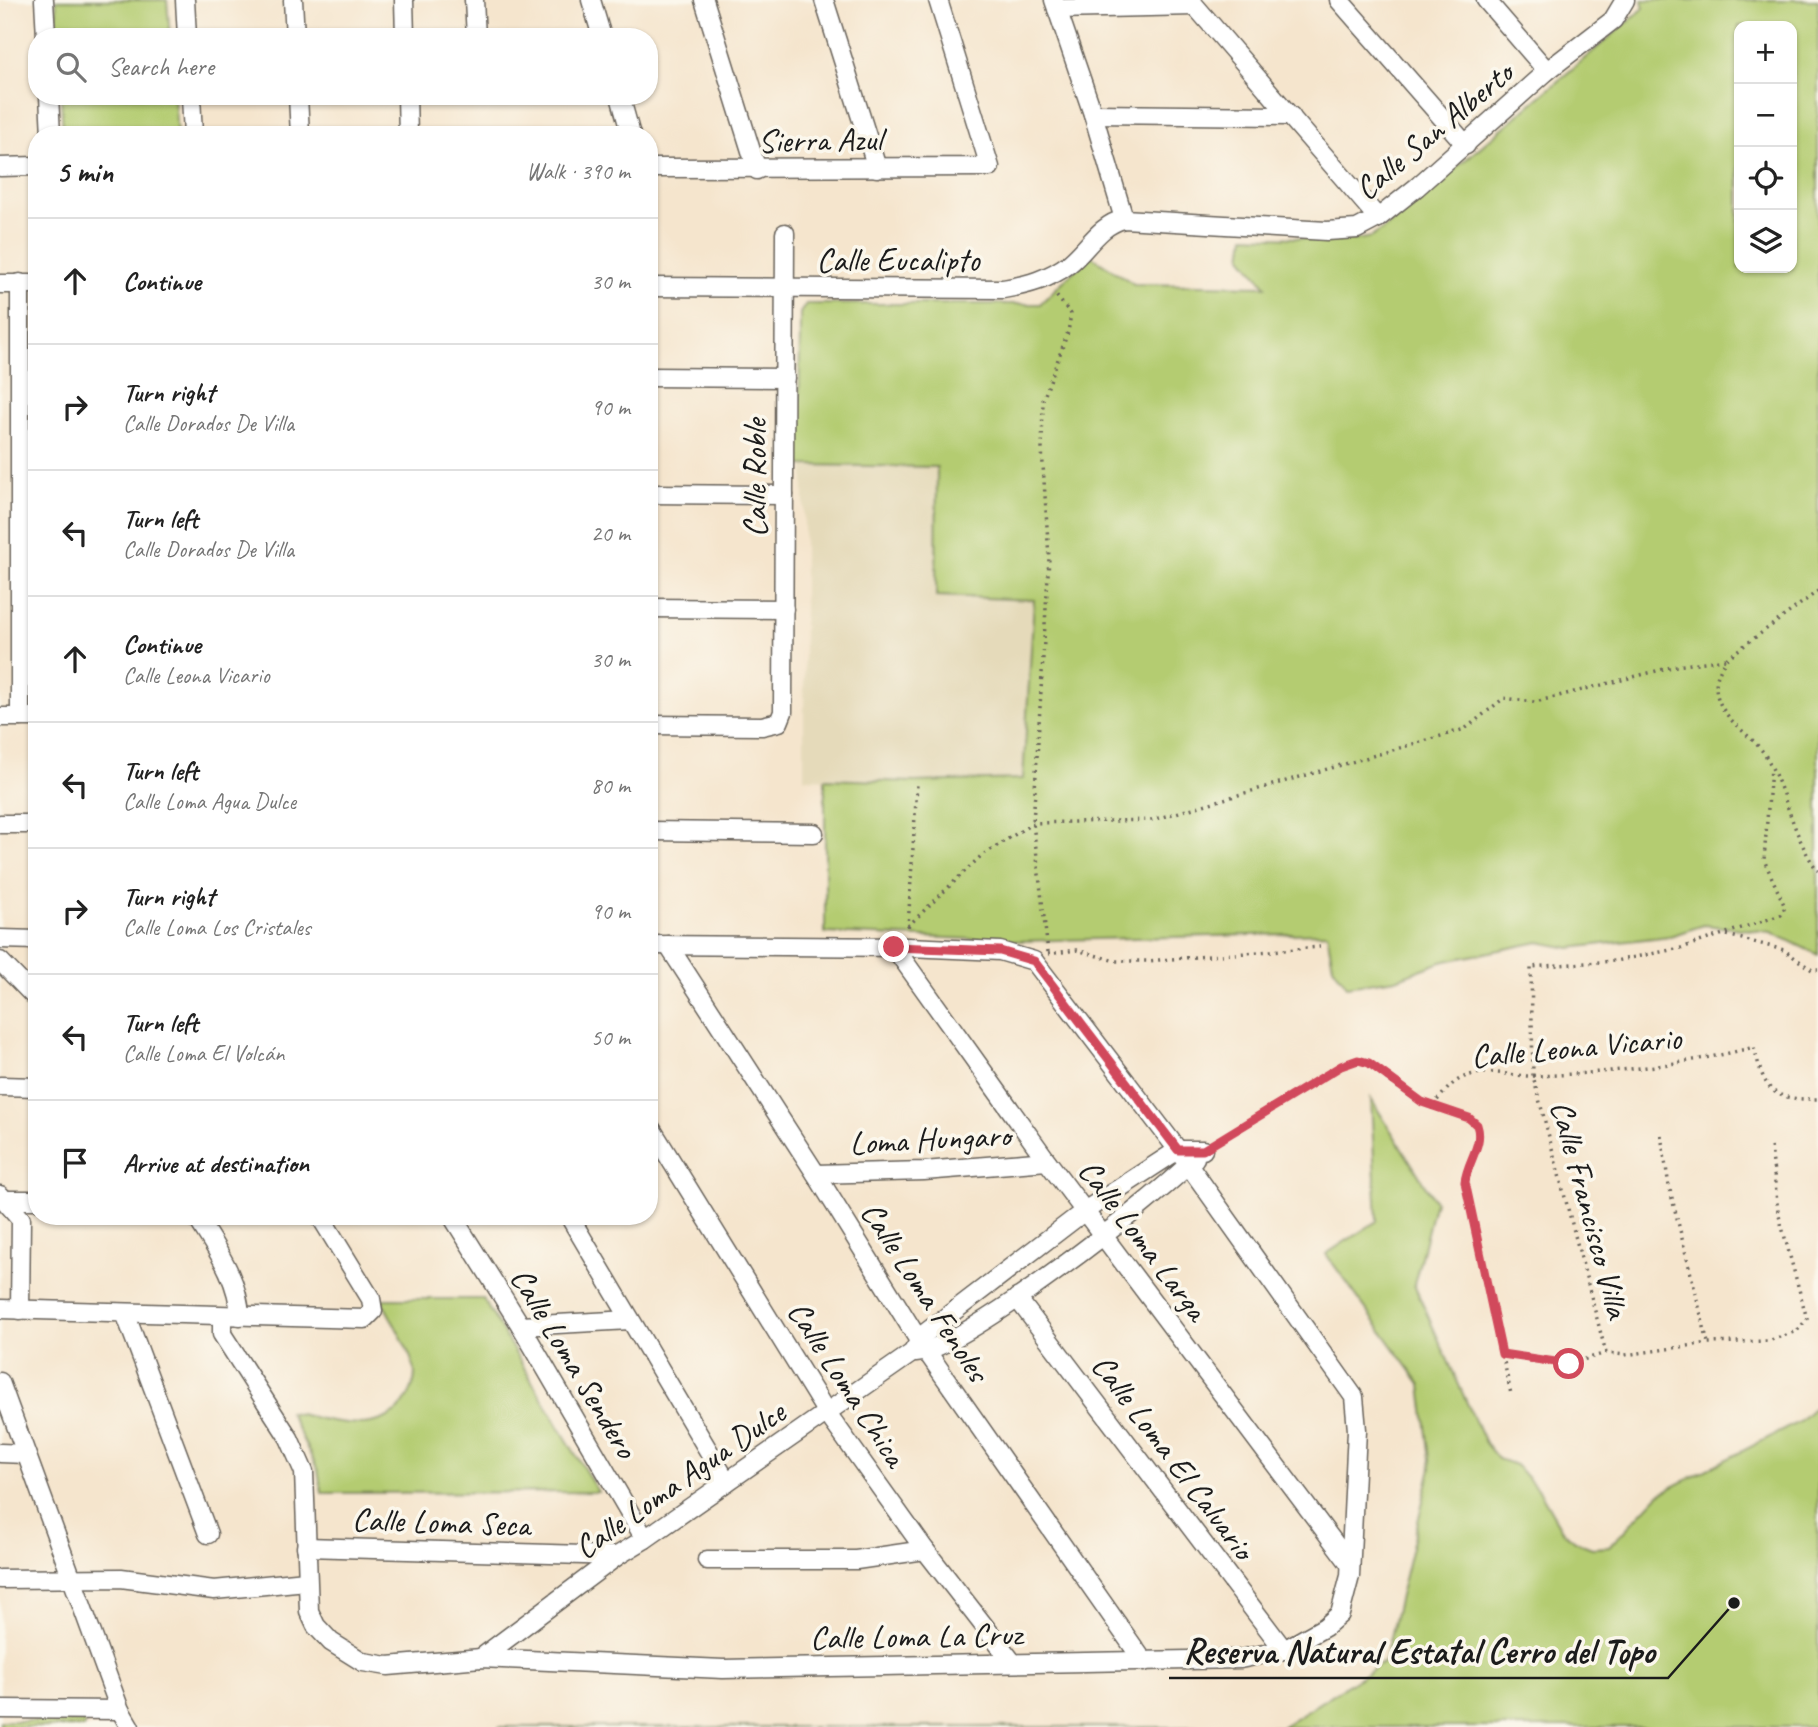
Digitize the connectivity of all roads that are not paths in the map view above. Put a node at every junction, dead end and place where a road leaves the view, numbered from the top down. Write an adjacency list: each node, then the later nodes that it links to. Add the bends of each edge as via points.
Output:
1 (44, 0): 15 (street)
2 (185, 0): 16 (street)
3 (293, 0): 17 (street)
4 (404, 0): 18 (street)
5 (474, 0): 19 (street)
6 (591, 0): 20 (street)
7 (704, 0): 39 (street)
8 (824, 0): 38 (street)
9 (938, 0): 38 (street, Sierra Azul, via 990,167)
10 (1339, 0): 34 (street)
11 (1486, 0): 21 (street)
12 (1625, 0): 21 (street, Calle San Alberto, via 1613,20)
13 (1192, 3): 14 (street); 28 (street)
14 (1056, 5): 27 (street)
15 (46, 28)
16 (187, 28)
17 (295, 28)
18 (405, 28)
19 (475, 28)
20 (599, 28)
21 (1547, 71): 34 (street, Calle San Alberto)
22 (49, 105): 29 (street)
23 (191, 105): 30 (street)
24 (298, 105): 31 (street)
25 (407, 105): 32 (street)
26 (623, 105): 33 (street)
27 (1093, 114): 28 (street); 41 (street)
28 (1291, 116): 40 (street)
29 (51, 126)
30 (193, 126)
31 (300, 126)
32 (408, 126)
33 (628, 126)
34 (1466, 145): 40 (street, Calle San Alberto)
35 (28, 166): 36 (street)
36 (0, 167)
37 (658, 168): 39 (street, Sierra Azul)
38 (877, 168): 39 (street, Sierra Azul)
39 (757, 170)
40 (1378, 218): 41 (street, Calle San Alberto, via 1357,229 1336,231)
41 (1124, 219): 46 (street, Calle Eucalipto, via 1107,226 1070,263 1042,281 1003,289)
42 (785, 233): 46 (street, Calle Roble)
43 (0, 284): 44 (street)
44 (28, 284): 54 (street)
45 (658, 287): 46 (street, Calle Eucalipto)
46 (785, 288): 48 (street, Calle Roble)
47 (658, 377): 48 (street)
48 (785, 379): 50 (street, Calle Roble)
49 (658, 494): 50 (street)
50 (784, 495): 52 (street, Calle Roble)
51 (658, 608): 52 (street)
52 (784, 609): 55 (street, Calle Roble, via 784,708 779,722 762,726)
53 (0, 717): 54 (street)
54 (28, 717)
55 (658, 725)
56 (0, 824): 57 (street)
57 (28, 824)
58 (658, 831): 59 (street)
59 (814, 833)
60 (0, 939): 61 (street)
61 (28, 940)
62 (658, 944): 63 (street)
63 (668, 945): 64 (street); 73 (street, Calle Loma Fenoles)
64 (901, 947): 70 (street, via 1041,957); 71 (street, Calle Loma Larga)
65 (0, 961): 66 (street)
66 (28, 990)
67 (0, 1086): 68 (street)
68 (28, 1087)
69 (658, 1140): 91 (street, Calle Loma Chica)
70 (1178, 1150): 72 (street); 72 (street, Calle Loma Agua Dulce, via 1203,1150); 76 (street, Calle Loma Agua Dulce)
71 (1047, 1161): 73 (street, Loma Hungaro); 76 (street, Calle Loma Larga)
72 (1189, 1165): 81 (street, Calle Loma Agua Dulce); 101 (street, via 1354,1397)
73 (816, 1174): 89 (street, Calle Loma Fenoles)
74 (3, 1197): 75 (street); 84 (street, via 21,1219)
75 (28, 1199)
76 (1086, 1210): 81 (street, Calle Loma Larga); 89 (street, Calle Loma Agua Dulce)
77 (202, 1225): 86 (street, Calle Loma La Cruz, via 230,1271 239,1296)
78 (325, 1225): 86 (street, via 367,1293 373,1311 368,1317)
79 (458, 1225): 88 (street, Calle Loma Sendero)
80 (574, 1225): 87 (street)
81 (1105, 1234): 82 (street, Calle Loma Agua Dulce); 101 (street, Calle Loma Larga)
82 (1017, 1298): 89 (street, Calle Loma Agua Dulce, via 960,1335); 105 (street, Calle Loma El Calvario)
83 (0, 1309): 84 (street)
84 (20, 1310): 85 (street)
85 (125, 1313): 86 (street); 95 (street)
86 (231, 1316): 97 (street, Calle Loma La Cruz, via 222,1334 289,1438 304,1472)
87 (630, 1320): 88 (street); 94 (street)
88 (521, 1326): 96 (street, Calle Loma Sendero)
89 (919, 1348): 91 (street, Calle Loma Agua Dulce); 107 (street, Calle Loma Fenoles)
90 (0, 1382): 93 (street)
91 (827, 1413): 94 (street, Calle Loma Agua Dulce); 98 (street, Calle Loma Chica)
92 (0, 1453): 93 (street)
93 (26, 1454): 103 (street)
94 (727, 1482): 96 (street, Calle Loma Agua Dulce)
95 (208, 1534)
96 (645, 1539): 99 (street, Calle Loma Agua Dulce)
97 (306, 1547): 99 (street, Calle Loma Seca); 104 (street, Calle Loma La Cruz)
98 (925, 1550): 100 (street, via 856,1560); 108 (street, Calle Loma Chica)
99 (617, 1556): 106 (street, Calle Loma Agua Dulce)
100 (707, 1560)
101 (1350, 1564): 105 (street, Calle Loma La Cruz, via 1349,1589 1340,1614)
102 (0, 1578): 103 (street)
103 (72, 1579): 104 (street, via 121,1578 214,1590); 110 (street)
104 (306, 1581): 106 (street, Calle Loma La Cruz, via 309,1611 316,1626 331,1642 363,1662 398,1665)
105 (1284, 1650): 107 (street, Calle Loma La Cruz, via 1240,1659)
106 (481, 1658): 108 (street, Calle Loma La Cruz, via 723,1669)
107 (1144, 1662): 108 (street, Calle Loma La Cruz)
108 (1013, 1663)
109 (0, 1709): 110 (street)
110 (120, 1710): 111 (street)
111 (130, 1727)

